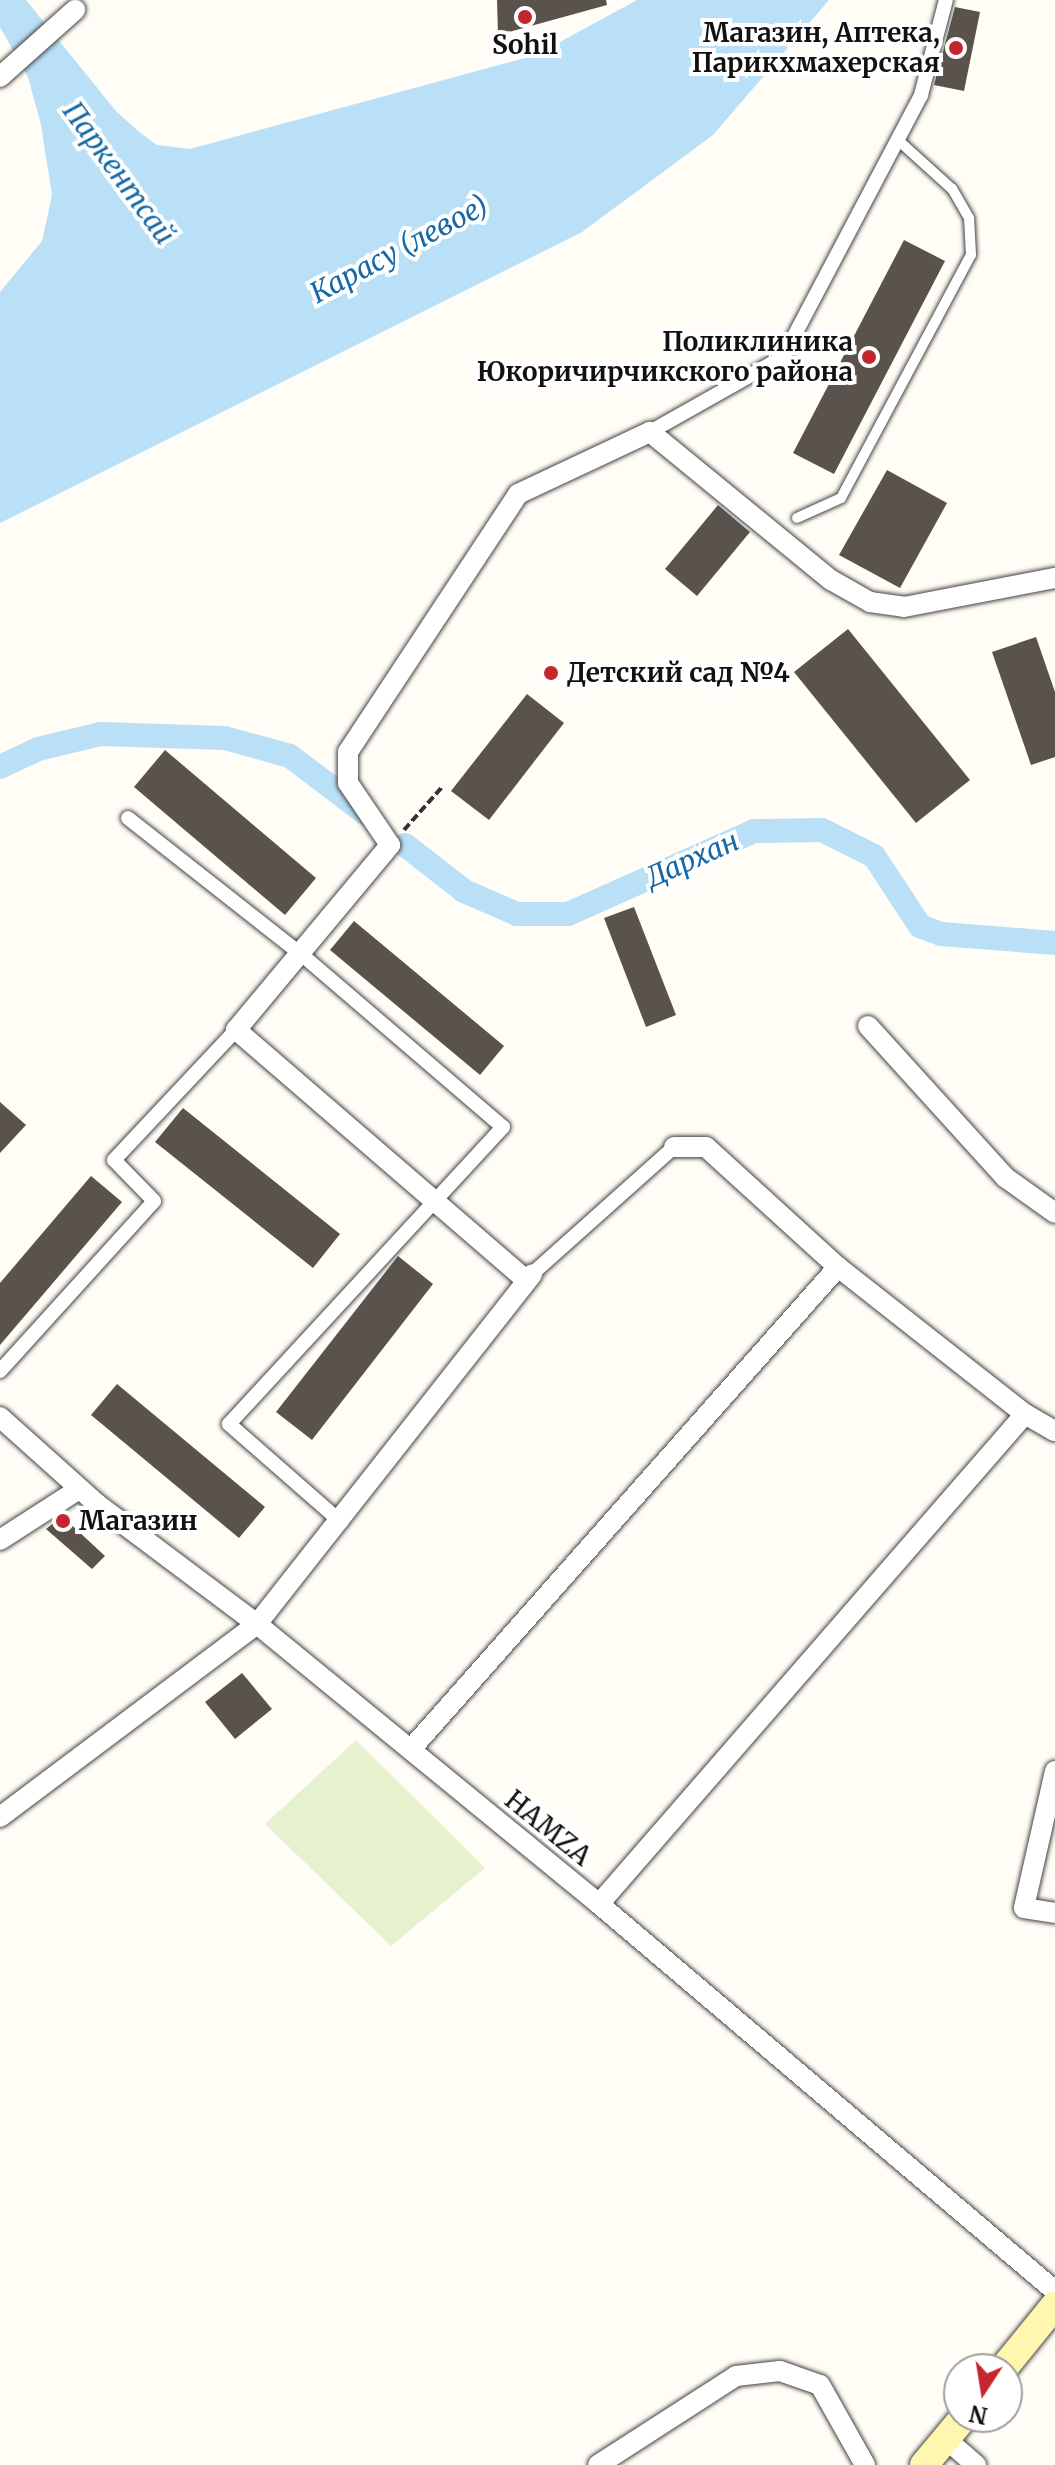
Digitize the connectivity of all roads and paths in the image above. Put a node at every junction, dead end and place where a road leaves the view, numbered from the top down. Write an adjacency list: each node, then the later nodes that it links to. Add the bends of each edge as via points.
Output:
1 (946, 0): 4 (street, via 921,95)
2 (75, 5): 3 (street)
3 (0, 77)
4 (898, 140): 5 (street, via 783,357); 6 (lane, via 952,189 969,218 971,255 841,498)
5 (650, 432): 7 (street, via 831,580 870,602 904,607); 10 (street, via 518,494 348,752 348,783)
6 (797, 518)
7 (1055, 578)
8 (442, 787): 10 (path)
9 (128, 818): 11 (street)
10 (390, 845): 11 (street)
11 (301, 954): 13 (street); 15 (street, via 503,1127)
12 (868, 1026): 16 (street, via 1006,1178)
13 (236, 1030): 15 (street); 19 (street, via 114,1160 154,1201)
14 (674, 1147): 17 (street, via 706,1147); 18 (street)
15 (436, 1198): 18 (street); 24 (street, via 229,1424)
16 (1055, 1213)
17 (838, 1267): 20 (street); 27 (street)
18 (529, 1277): 24 (street)
19 (0, 1371)
20 (1025, 1414): 22 (street); 30 (street)
21 (0, 1417): 23 (street, HAMZA)
22 (1055, 1431)
23 (79, 1489): 25 (street); 26 (street, HAMZA)
24 (341, 1522): 26 (street)
25 (0, 1540)
26 (257, 1624): 27 (street, HAMZA); 29 (street)
27 (411, 1749): 30 (street, HAMZA)
28 (1055, 1771): 31 (street, via 1024,1908)
29 (0, 1817)
30 (599, 1904): 32 (street, HAMZA)
31 (1055, 1913)
32 (1055, 2291)
33 (1055, 2305): 34 (main road)
34 (1016, 2353)
35 (951, 2433): 36 (main road)
36 (946, 2439): 39 (main road); 40 (street)
37 (598, 2465): 38 (street, via 736,2376 780,2371 820,2385)
38 (865, 2465)
39 (924, 2465)
40 (976, 2465)

